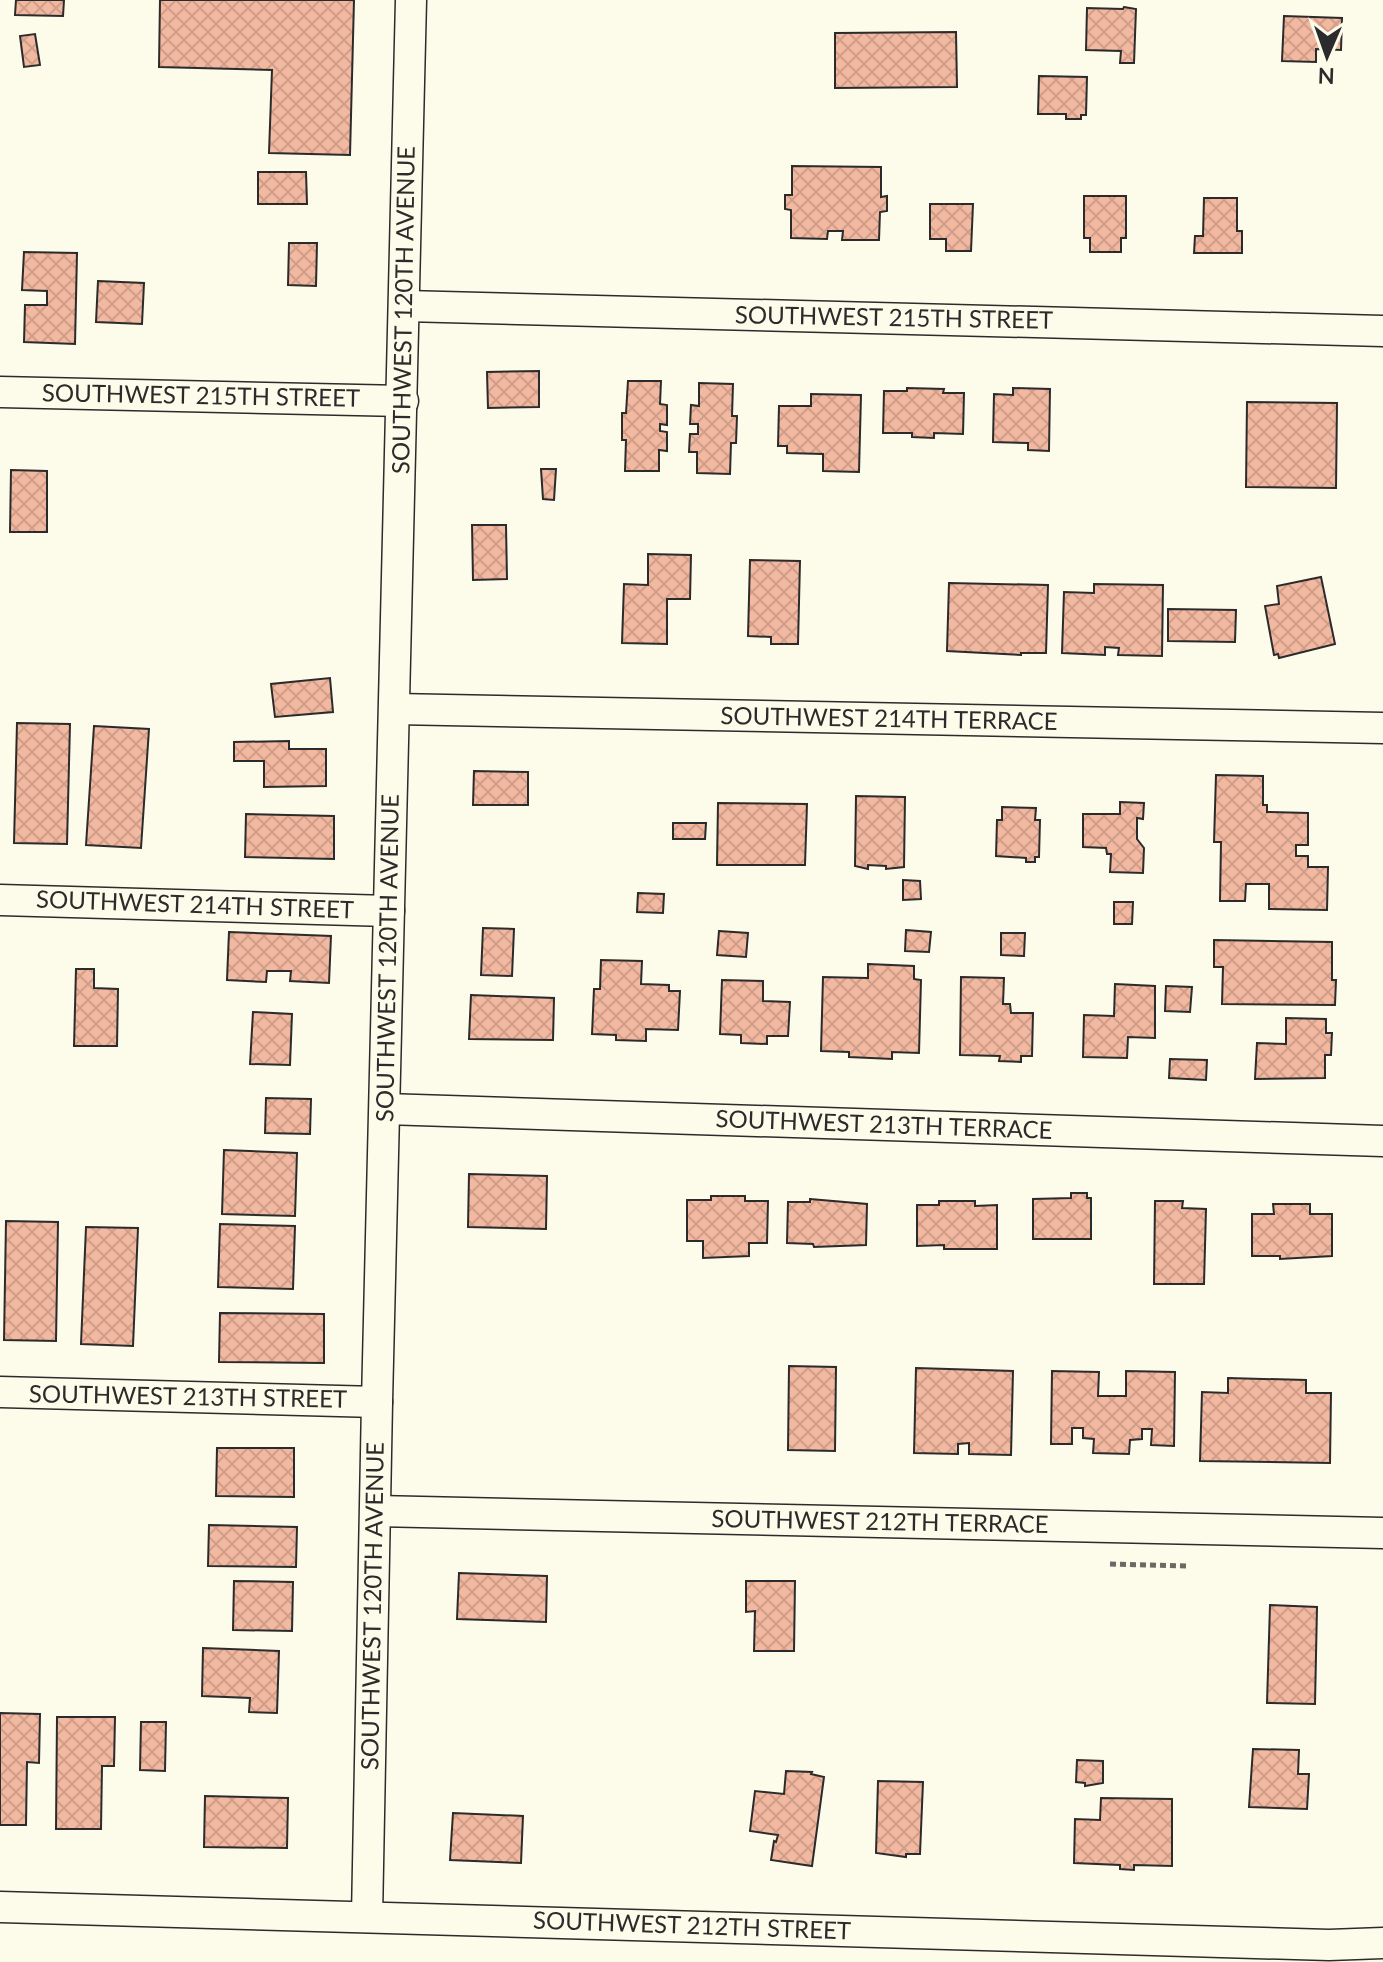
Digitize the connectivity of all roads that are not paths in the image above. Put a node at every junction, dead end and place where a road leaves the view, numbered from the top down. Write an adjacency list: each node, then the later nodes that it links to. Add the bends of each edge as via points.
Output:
1 (411, 0): 2 (street, SOUTHWEST 120TH AVENUE)
2 (405, 306): 3 (street, SOUTHWEST 215TH STREET); 5 (street, SOUTHWEST 120TH AVENUE)
3 (1383, 331)
4 (0, 392): 5 (street, SOUTHWEST 215TH STREET)
5 (403, 401): 6 (street, SOUTHWEST 120TH AVENUE)
6 (395, 709): 7 (street, SOUTHWEST 214TH TERRACE); 9 (street, SOUTHWEST 120TH AVENUE)
7 (1383, 728)
8 (0, 900): 9 (street, SOUTHWEST 214TH STREET)
9 (389, 911): 10 (street, SOUTHWEST 120TH AVENUE)
10 (385, 1109): 11 (street, SOUTHWEST 213TH TERRACE); 13 (street, SOUTHWEST 120TH AVENUE)
11 (1383, 1141)
12 (0, 1392): 13 (street, SOUTHWEST 213TH STREET)
13 (377, 1402): 14 (street, SOUTHWEST 120TH AVENUE)
14 (376, 1511): 15 (street, SOUTHWEST 212TH TERRACE); 17 (street, SOUTHWEST 120TH AVENUE)
15 (1383, 1533)
16 (0, 1907): 17 (street, SOUTHWEST 212TH STREET)
17 (367, 1917): 18 (street, SOUTHWEST 212TH STREET)
18 (1383, 1943)

